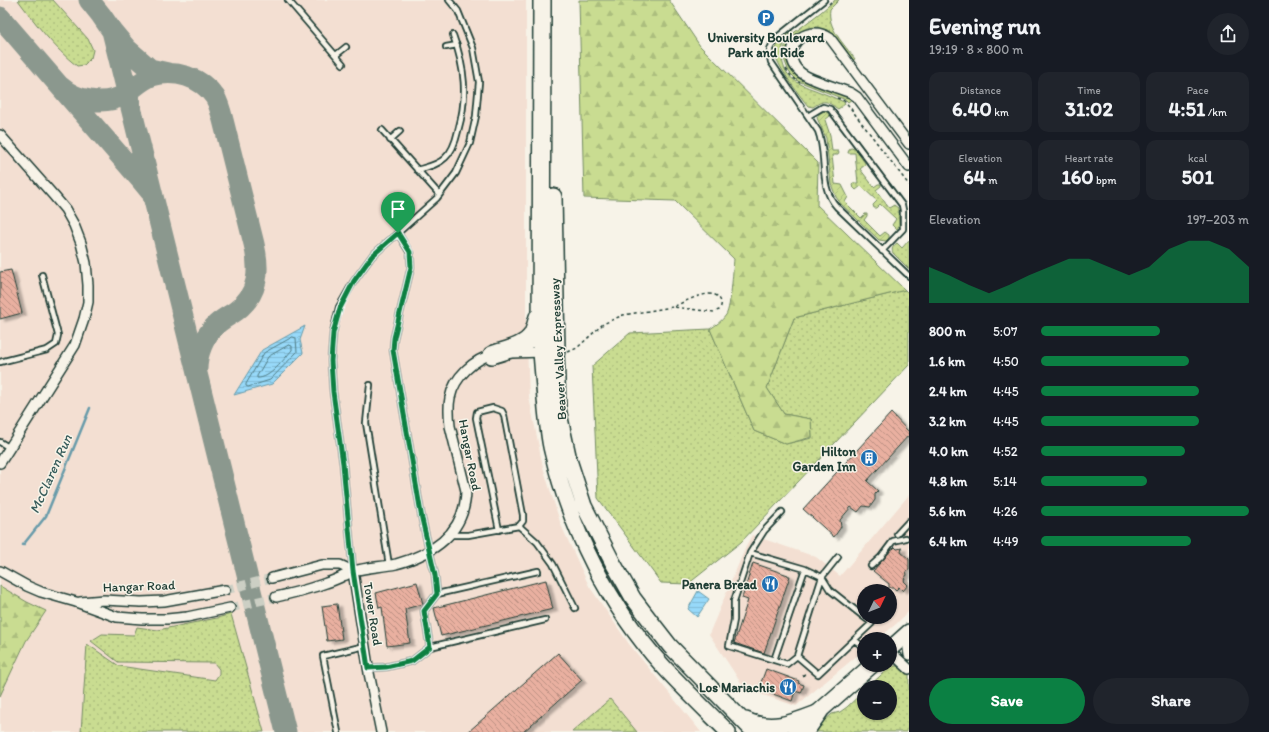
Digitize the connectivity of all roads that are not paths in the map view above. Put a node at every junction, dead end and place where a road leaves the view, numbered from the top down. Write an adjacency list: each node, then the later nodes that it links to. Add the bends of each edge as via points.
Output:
1 (288, 0): 10 (lane)
2 (449, 0): 20 (lane, via 458,11 473,48 479,82 470,143 456,173)
3 (542, 0): 25 (highway, Beaver Valley Expressway)
4 (553, 0): 26 (highway, Beaver Valley Expressway, via 554,217)
5 (824, 0): 12 (lane, via 775,39 770,49 773,66)
6 (453, 35): 7 (lane)
7 (457, 45): 9 (lane); 19 (lane, via 464,89 462,118 457,135 445,158 432,166)
8 (346, 47): 10 (lane)
9 (446, 47)
10 (336, 55): 11 (lane)
11 (343, 64)
12 (808, 116): 22 (lane, via 822,142 826,183 831,200); 22 (lane, via 823,107 828,107 902,205 903,229)
13 (382, 130): 16 (lane)
14 (400, 131): 16 (lane)
15 (0, 135): 31 (street, via 54,196 71,220 81,243 88,285 88,302 75,345)
16 (390, 140): 19 (lane)
17 (909, 144): 18 (street, via 830,38 814,32 797,41 792,57 797,69 806,76 857,97)
18 (909, 167)
19 (417, 170): 20 (lane)
20 (439, 194): 21 (lane)
21 (398, 233): 40 (lane, via 410,252 411,267 393,350 422,519); 47 (lane, via 372,256 354,281 340,308 333,333 333,392)
22 (882, 251): 24 (lane)
23 (42, 275): 28 (lane, via 58,335 56,344 47,350)
24 (909, 276)
25 (541, 307): 26 (highway, Beaver Valley Expressway); 27 (highway, via 529,339)
26 (548, 351): 27 (street, Hangar Road); 72 (main road, Beaver Valley Expressway, via 546,409 552,451 566,501 582,540 606,588 626,620 662,665); 73 (main road, Beaver Valley Expressway, via 568,460 584,506 613,563 652,623 679,657)
27 (492, 355): 38 (street, Hangar Road, via 464,372 453,387 449,399 450,426 466,491 463,513)
28 (0, 362)
29 (370, 385): 43 (lane, via 366,423)
30 (0, 442): 31 (lane)
31 (10, 448): 32 (street)
32 (0, 463)
33 (782, 512): 41 (lane, via 764,531)
34 (909, 521): 37 (lane)
35 (519, 526): 36 (lane); 36 (lane, via 523,521 523,515 504,415 502,411 493,408 478,412 476,418); 56 (lane, via 537,542 553,564)
36 (499, 530): 38 (lane)
37 (897, 534)
38 (449, 535): 40 (street, Hangar Road)
39 (906, 538): 44 (lane, via 893,540 887,551)
40 (430, 550): 43 (street, Hangar Road, via 414,558); 52 (lane)
41 (750, 553): 45 (lane); 68 (lane, via 734,601 734,620 729,646)
42 (838, 557): 49 (lane)
43 (389, 565): 47 (street, Hangar Road)
44 (871, 566)
45 (805, 569): 49 (lane); 68 (lane)
46 (0, 571): 54 (street, Hangar Road, via 41,592)
47 (353, 571): 50 (street, Hangar Road, via 340,565 322,565); 53 (street, Hangar Road, via 325,584); 63 (street, Tower Road)
48 (538, 571): 52 (lane)
49 (822, 577): 57 (lane, via 830,590); 66 (lane)
50 (272, 578)
51 (225, 590): 54 (street, Hangar Road, via 164,601)
52 (437, 594): 64 (lane, via 424,611)
53 (276, 597)
54 (76, 602): 55 (street, Hangar Road, via 117,617 142,619 177,618)
55 (230, 608)
56 (575, 608)
57 (857, 611)
58 (545, 620): 64 (lane)
59 (871, 624): 61 (lane)
60 (907, 633): 62 (main road); 65 (street)
61 (855, 640): 66 (lane, via 818,674)
62 (897, 642)
63 (365, 646): 69 (street, Tower Road); 75 (lane, via 323,656)
64 (430, 647): 69 (lane, via 412,661)
65 (909, 655)
66 (797, 656): 68 (lane, via 787,664)
67 (897, 658): 70 (street)
68 (774, 660)
69 (368, 668): 76 (street, Tower Road)
70 (909, 669)
71 (864, 672): 74 (main road)
72 (699, 702): 77 (main road, via 700,713); 78 (main road, Beaver Valley Expressway)
73 (732, 710): 74 (main road, via 754,725 764,728 787,725); 79 (main road, Beaver Valley Expressway)
74 (820, 712): 80 (main road); 81 (main road)
75 (338, 732)
76 (381, 732)
77 (719, 732)
78 (728, 732)
79 (754, 732)
80 (796, 732)
81 (806, 732)

